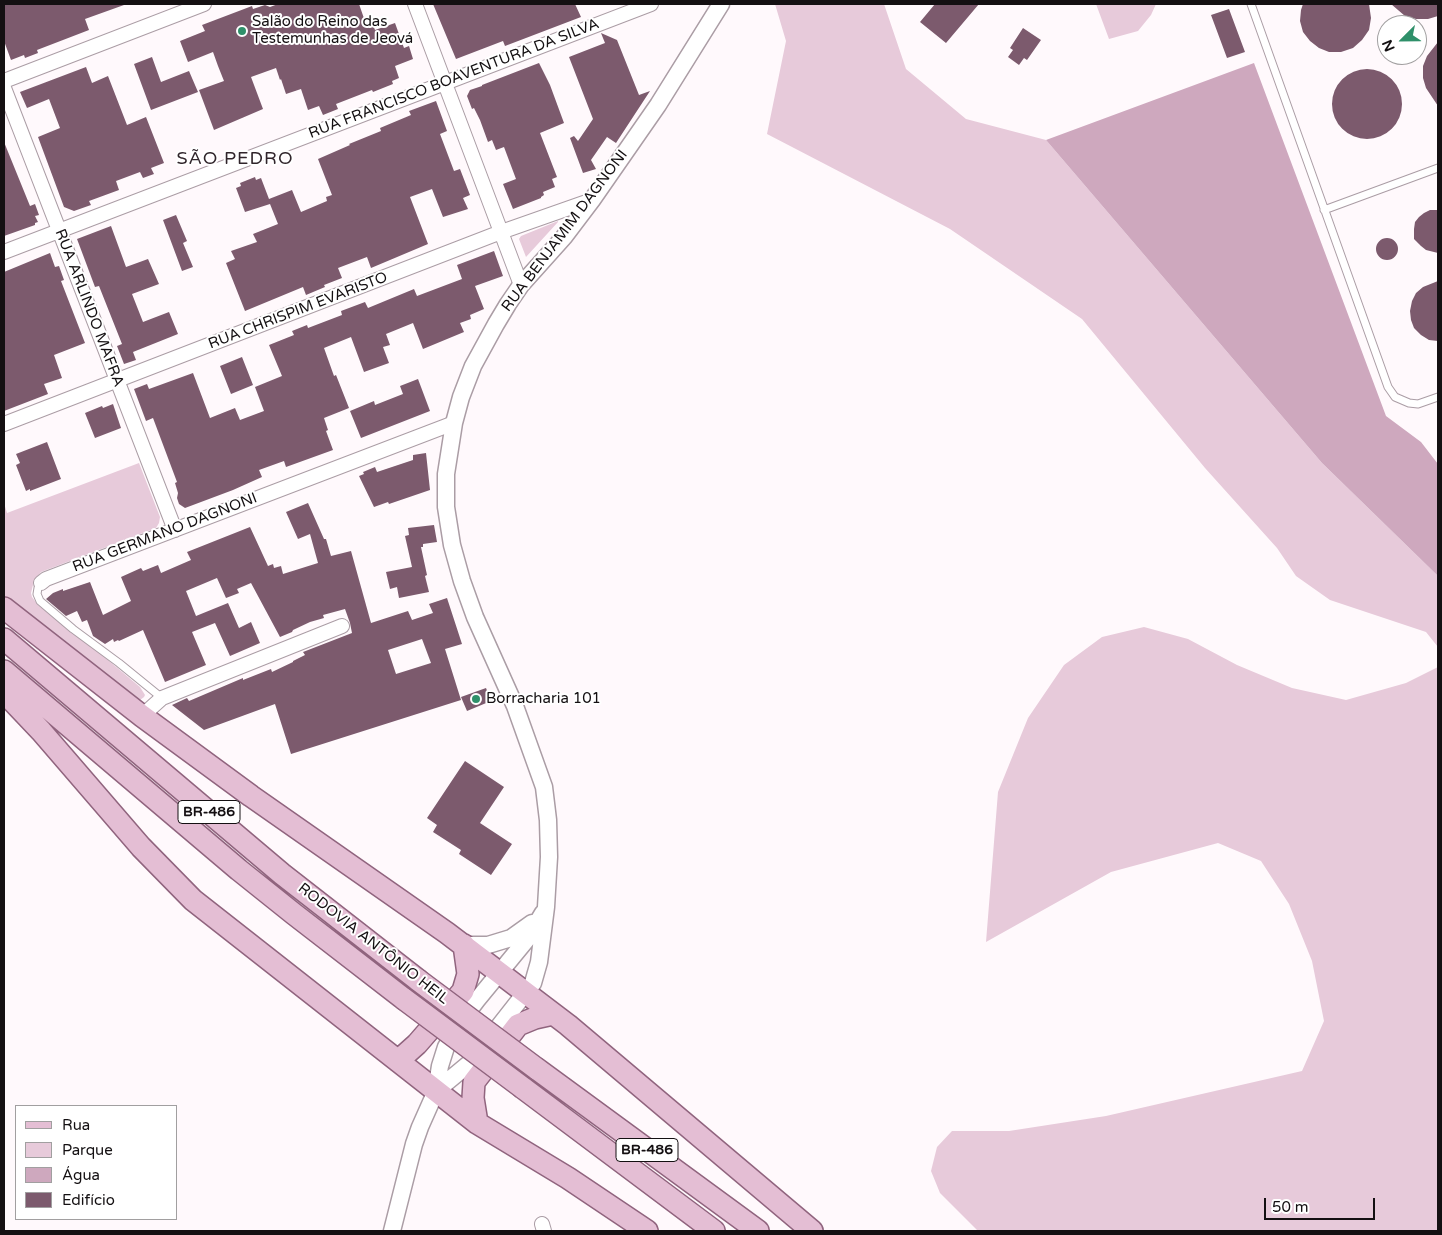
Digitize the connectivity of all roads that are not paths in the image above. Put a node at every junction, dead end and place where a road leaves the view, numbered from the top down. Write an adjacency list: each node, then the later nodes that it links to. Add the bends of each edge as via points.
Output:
1 (204, 4): 6 (street)
2 (415, 4): 7 (street)
3 (651, 4): 7 (street, RUA FRANCISCO BOAVENTURA DA SILVA)
4 (721, 4): 10 (street, RUA BENJAMIM DAGNONI, via 658,105)
5 (1251, 4): 11 (lane)
6 (4, 81)
7 (446, 83): 12 (street, RUA FRANCISCO BOAVENTURA DA SILVA); 13 (street)
8 (4, 88): 12 (street, RUA ARLINDO MAFRA)
9 (1438, 168): 11 (lane)
10 (592, 200): 13 (street, RUA CHRISPIM EVARISTO); 15 (street, RUA BENJAMIM DAGNONI)
11 (1324, 210): 17 (lane, via 1388,387 1395,397 1409,403 1418,404)
12 (59, 231): 14 (street, RUA FRANCISCO BOAVENTURA DA SILVA); 16 (street, RUA ARLINDO MAFRA)
13 (501, 232): 15 (street); 16 (street, RUA CHRISPIM EVARISTO)
14 (4, 252)
15 (522, 285): 18 (street, RUA BENJAMIM DAGNONI, via 473,366)
16 (118, 381): 19 (street, RUA CHRISPIM EVARISTO); 20 (street, RUA ARLINDO MAFRA)
17 (1438, 396)
18 (454, 423): 20 (street, RUA GERMANO DAGNONI); 29 (street, RUA BENJAMIM DAGNONI, via 446,474 446,507 452,545 475,617 515,706 544,787 548,820)
19 (4, 424)
20 (175, 530): 21 (street, RUA GERMANO DAGNONI)
21 (41, 583): 27 (lane, RUA GERMANO DAGNONI, via 37,594 40,601)
22 (4, 608): 28 (main road)
23 (342, 626): 27 (street)
24 (4, 639): 40 (main road, RODOVIA ANTÔNIO HEIL / BR-486, bridge, via 282,874 418,980)
25 (4, 671): 39 (main road, RODOVIA ANTÔNIO HEIL / BR-486, bridge, via 294,914)
26 (4, 692): 34 (main road, via 141,847 193,900)
27 (162, 698): 28 (street)
28 (142, 716): 30 (main road)
29 (546, 907): 30 (street, via 531,925 511,938 488,945); 31 (street, RUA BENJAMIM DAGNONI, via 533,931); 32 (street, RUA BENJAMIM DAGNONI, via 539,962 533,983)
30 (464, 946): 31 (main road); 34 (main road, via 468,974 463,991)
31 (499, 972): 32 (main road); 35 (street, RUA BENJAMIM DAGNONI, via 458,1025 446,1047)
32 (526, 993): 33 (main road); 35 (street, RUA BENJAMIM DAGNONI, via 470,1062)
33 (553, 1014): 36 (main road, via 518,1025 474,1082); 41 (main road)
34 (398, 1061): 35 (main road)
35 (436, 1091): 36 (main road); 37 (street, via 420,1127)
36 (477, 1122): 38 (main road)
37 (392, 1231)
38 (646, 1231)
39 (714, 1231)
40 (758, 1231)
41 (812, 1231)

